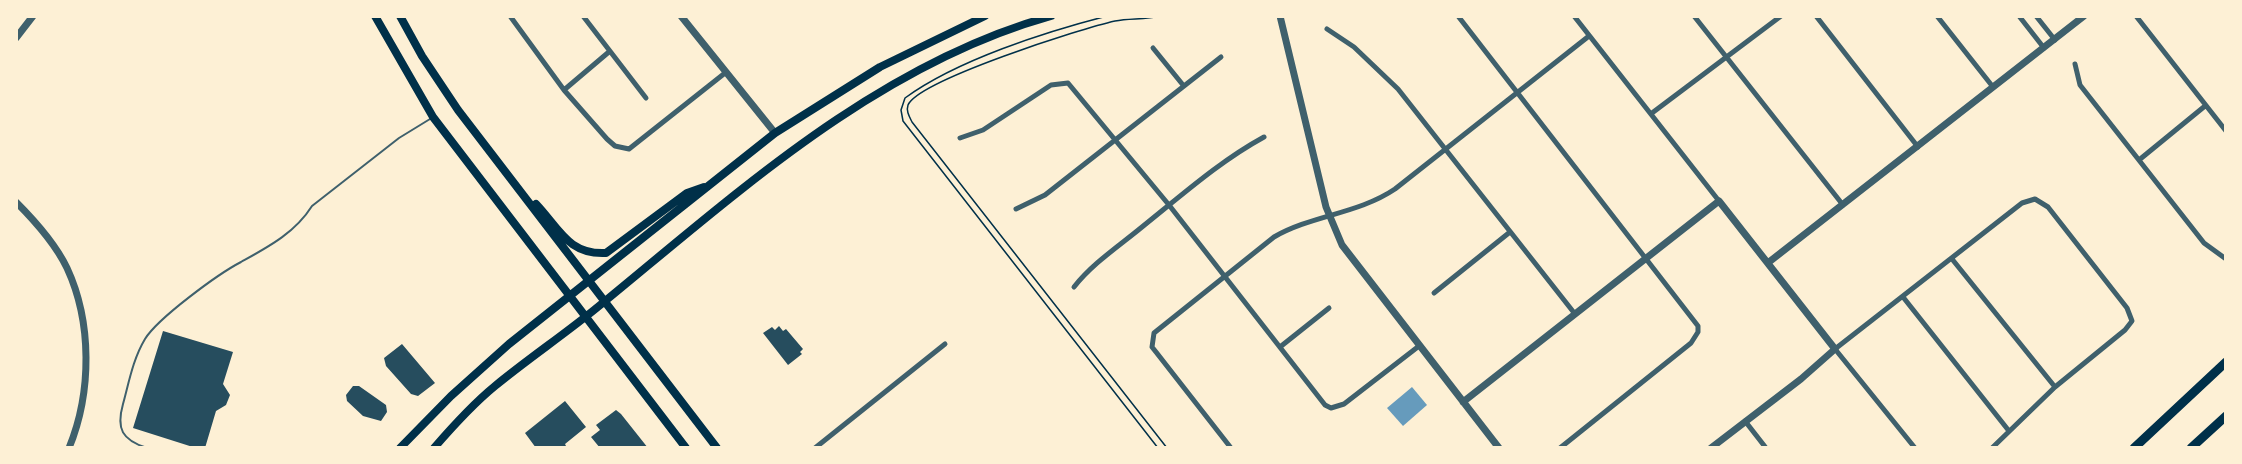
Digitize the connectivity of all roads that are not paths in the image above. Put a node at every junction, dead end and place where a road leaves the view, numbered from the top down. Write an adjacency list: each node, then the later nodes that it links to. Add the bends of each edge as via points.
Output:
1 (33, 16): 22 (street)
2 (375, 16): 38 (main road)
3 (400, 16): 47 (main road, via 458,110)
4 (510, 16): 33 (street)
5 (583, 16): 26 (street)
6 (681, 16): 30 (street)
7 (985, 16): 40 (main road, via 880,67)
8 (1051, 16): 66 (main road, via 960,50 878,93 788,154)
9 (1280, 16): 54 (street)
10 (1458, 16): 34 (street)
11 (1574, 16): 21 (street)
12 (1694, 16): 28 (street)
13 (1781, 16): 28 (street)
14 (1816, 16): 44 (street)
15 (1937, 16): 32 (street)
16 (2019, 16): 25 (street)
17 (2036, 16): 23 (street)
18 (2084, 16): 23 (street)
19 (2136, 16): 36 (street)
20 (1327, 29): 45 (street, via 1376,66)
21 (1589, 36): 34 (street); 37 (street)
22 (16, 38)
23 (2055, 40): 25 (street)
24 (1153, 48): 31 (street)
25 (2044, 48): 32 (street)
26 (610, 51): 33 (street); 35 (street)
27 (1221, 57): 31 (street)
28 (1727, 59): 37 (street); 51 (street)
29 (2075, 64): 46 (street, via 2080,84)
30 (725, 73): 33 (street, via 629,149 615,147 607,140); 40 (street)
31 (1183, 86): 43 (street)
32 (1993, 87): 44 (street)
33 (564, 90)
34 (1519, 92): 45 (street); 56 (street)
35 (646, 98)
36 (2205, 106): 39 (street); 46 (street)
37 (1652, 113): 49 (street)
38 (433, 117): 64 (main road); 81 (lane, via 399,138 312,207 303,220 270,247 238,263 167,316 146,337 135,357 119,427 128,439)
39 (2226, 131)
40 (775, 133): 48 (main road)
41 (1264, 137): 52 (street, via 1237,152)
42 (960, 138): 43 (street, via 982,130 1051,85 1062,82 1073,87)
43 (1115, 140): 52 (street); 53 (street, via 1045,195)
44 (1918, 147): 51 (street)
45 (1446, 150): 54 (street, via 1380,199); 55 (street)
46 (2139, 160): 58 (street, via 2204,243)
47 (503, 168): 48 (main road, via 574,247 592,254 606,253 687,193); 61 (main road)
48 (710, 185): 61 (main road)
49 (1719, 201): 56 (street); 59 (street)
50 (16, 202): 80 (street, via 66,266 80,310 86,350 84,392)
51 (1843, 205): 59 (street)
52 (1168, 206): 60 (street); 62 (street, via 1086,272)
53 (1016, 209)
54 (1329, 216): 60 (street, via 1293,226); 71 (street, via 1347,252)
55 (1510, 232): 63 (street); 68 (street)
56 (1646, 259): 68 (street); 89 (street, via 1694,320 1698,332 1691,343)
57 (1952, 259): 65 (street); 75 (street); 75 (street, via 2022,203 2035,199 2048,207 2127,308 2132,321)
58 (2226, 259)
59 (1769, 262): 73 (street)
60 (1223, 277): 72 (street); 87 (street, via 1160,328 1152,340 1156,352)
61 (589, 281): 64 (main road); 66 (main road)
62 (1074, 287)
63 (1434, 293)
64 (569, 296): 69 (main road); 82 (main road, via 508,344)
65 (1904, 297): 73 (street); 79 (street)
66 (605, 302): 69 (main road); 85 (main road)
67 (1329, 308): 72 (street)
68 (1575, 314): 76 (street)
69 (586, 318): 83 (main road, via 492,388); 84 (main road)
70 (945, 344): 86 (street)
71 (1419, 346): 72 (street, via 1344,404 1331,408 1320,400); 76 (street)
72 (1280, 347)
73 (1835, 349): 78 (street); 92 (street)
74 (2226, 362): 94 (highway)
75 (2055, 387): 79 (street)
76 (1463, 402): 88 (street)
77 (2226, 416): 95 (highway)
78 (1745, 421): 90 (street); 91 (street)
79 (2009, 431): 93 (street)
80 (69, 447)
81 (147, 447)
82 (400, 447)
83 (434, 447)
84 (686, 447)
85 (717, 447)
86 (815, 447)
87 (1231, 447)
88 (1499, 447)
89 (1560, 447)
90 (1711, 447)
91 (1766, 447)
92 (1915, 447)
93 (1992, 447)
94 (2134, 447)
95 (2191, 447)

